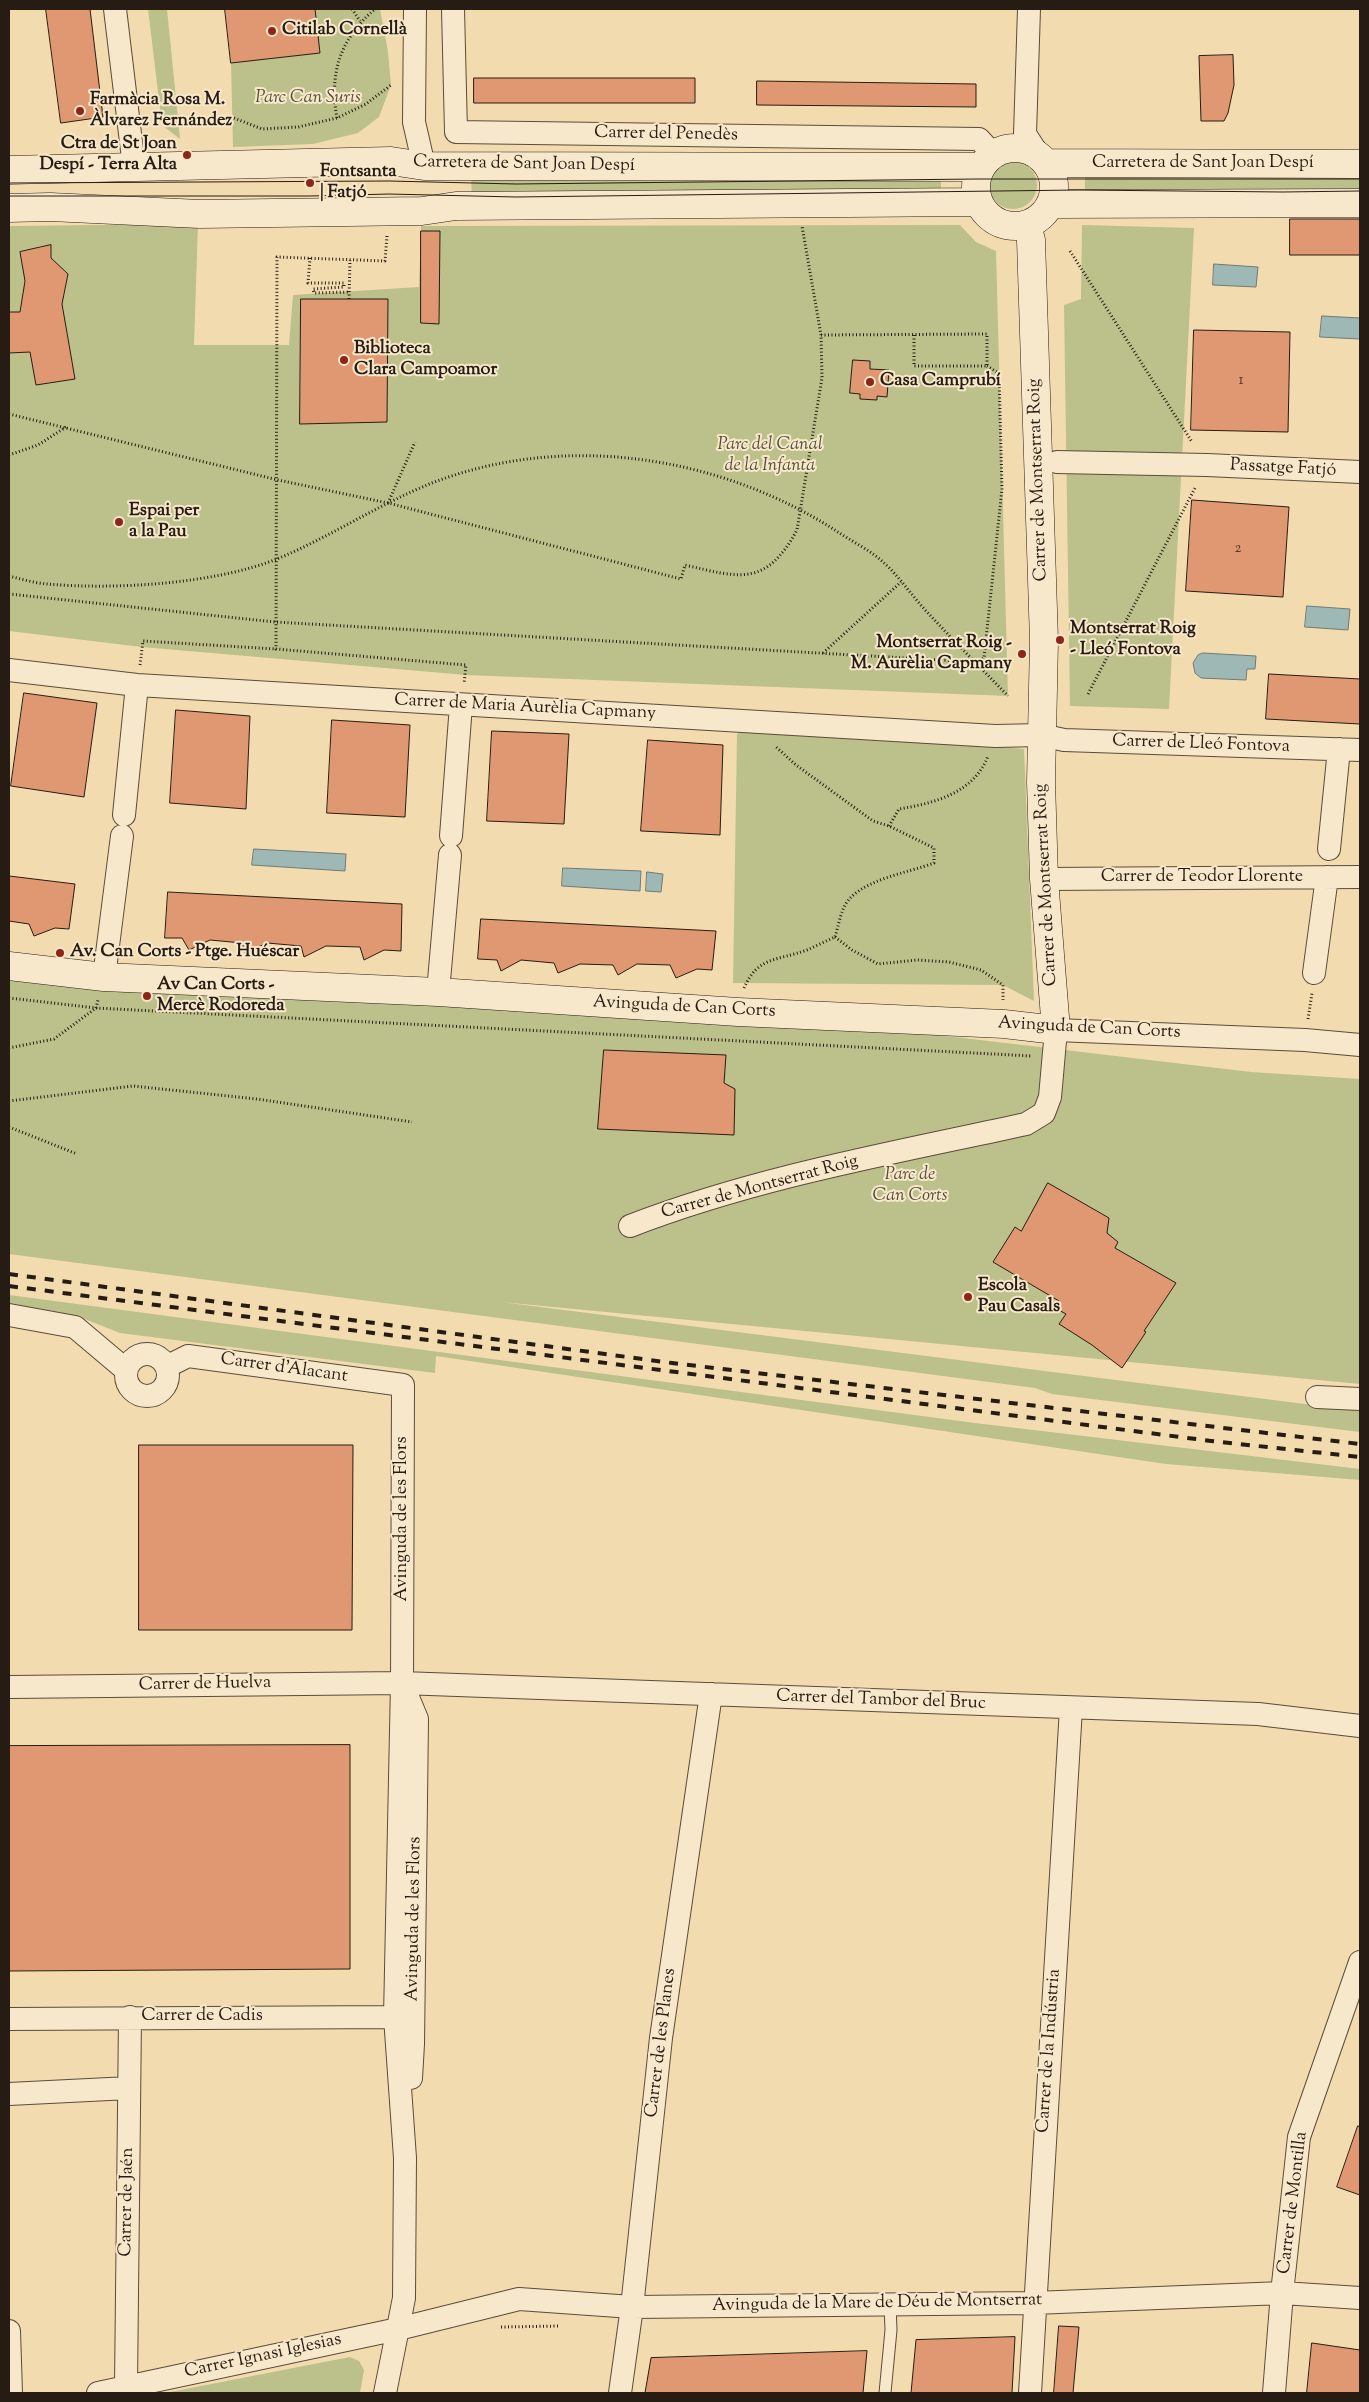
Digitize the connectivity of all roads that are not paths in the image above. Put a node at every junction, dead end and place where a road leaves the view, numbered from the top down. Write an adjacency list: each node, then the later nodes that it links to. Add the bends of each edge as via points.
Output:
1 (115, 9): 9 (street)
2 (415, 9): 8 (street, via 414,122)
3 (453, 9): 5 (street, Carrer del Penedès, via 456,132 978,140)
4 (1029, 9): 6 (street, via 1026,134)
5 (987, 160): 6 (street, via 1009,148 1017,148 1026,149); 8 (street, Carretera de Sant Joan Despí); 11 (street, via 975,186)
6 (1043, 160): 7 (street, Carretera de Sant Joan Despí); 13 (street, via 1054,180)
7 (1360, 164)
8 (424, 166): 9 (street, Carretera de Sant Joan Despí, via 391,162); 14 (street, via 434,188)
9 (134, 167): 10 (street, Carretera de Sant Joan Despí)
10 (9, 170)
11 (978, 202): 14 (street); 16 (street, via 995,222 1008,226)
12 (1360, 203): 13 (street)
13 (1050, 204): 16 (street, via 1043,215)
14 (456, 206): 15 (street, via 422,211 200,214)
15 (9, 208)
16 (1027, 225): 22 (street, Carrer de Montserrat Roig, via 1031,240 1044,641)
17 (1057, 462): 18 (street, Passatge Fatjó)
18 (1360, 472)
19 (9, 670): 20 (street, Carrer de Maria Aurèlia Capmany)
20 (137, 685): 21 (street, Carrer de Maria Aurèlia Capmany); 30 (street)
21 (461, 705): 22 (street, Carrer de Maria Aurèlia Capmany, via 995,736); 31 (street)
22 (1041, 735): 23 (street, Carrer de Lleó Fontova, via 1064,740); 27 (street, Carrer de Montserrat Roig)
23 (1350, 749): 24 (street)
24 (1328, 849)
25 (1327, 877): 26 (street, Carrer de Teodor Llorente); 27 (street, Carrer de Teodor Llorente); 29 (street)
26 (1360, 877)
27 (1044, 879): 32 (street, Carrer de Montserrat Roig)
28 (9, 966): 30 (street, Avinguda de Can Corts)
29 (1314, 973)
30 (104, 977): 31 (street, Avinguda de Can Corts)
31 (438, 992): 32 (street, Avinguda de Can Corts, via 738,1012 1004,1024)
32 (1056, 1030): 33 (street, Avinguda de Can Corts); 34 (street, Carrer de Montserrat Roig, via 1050,1097 1044,1113 1026,1124 811,1172 687,1204)
33 (1360, 1045)
34 (630, 1226)
35 (9, 1315): 37 (street, via 75,1327)
36 (168, 1366): 37 (street, via 154,1354 137,1356); 37 (street, via 167,1386 154,1396 142,1397 130,1389); 38 (street, Carrer d'Alacant, via 188,1356)
37 (126, 1370)
38 (403, 1385): 41 (street, Avinguda de les Flors)
39 (1317, 1398): 40 (street)
40 (1360, 1399)
41 (402, 1682): 42 (street, Carrer de Huelva); 43 (street, Carrer del Tambor del Bruc); 48 (street, Avinguda de les Flors); 52 (street, Avinguda de les Flors, via 417,1719 413,2044)
42 (9, 1687)
43 (710, 1694): 44 (street, Carrer del Tambor del Bruc); 57 (street, Carrer de les Planes, via 661,2038)
44 (1071, 1708): 45 (street, Carrer del Tambor del Bruc, via 1258,1714); 55 (street, Carrer de la Indústria)
45 (1360, 1726)
46 (1360, 1962): 53 (street, Carrer de Montilla, via 1299,2137)
47 (130, 2017): 48 (street, Carrer de Cadis); 49 (street, Carrer de Cadis); 50 (street, Carrer de Jaén)
48 (395, 2017): 52 (street, Avinguda de les Flors)
49 (9, 2019)
50 (130, 2088): 51 (street); 60 (street, Carrer de Jaén)
51 (9, 2094)
52 (404, 2158): 58 (street, Avinguda de les Flors, via 404,2298)
53 (1282, 2293): 54 (street, Avinguda de la Mare de Déu de Montserrat); 55 (street, Avinguda de la Mare de Déu de Montserrat); 67 (street, Carrer de Montilla)
54 (1360, 2298)
55 (1034, 2303): 56 (street, Avinguda de la Mare de Déu de Montserrat); 66 (street, Carrer de la Indústria)
56 (890, 2304): 57 (street, Avinguda de la Mare de Déu de Montserrat); 65 (lane, via 891,2330)
57 (632, 2307): 58 (street, Avinguda de la Mare de Déu de Montserrat, via 518,2299); 64 (street, Carrer de les Planes)
58 (398, 2329): 60 (street, Carrer Ignasi Iglesias); 63 (street, Avinguda de les Flors)
59 (9, 2331): 61 (street)
60 (126, 2386): 62 (street, Carrer Ignasi Iglesias)
61 (11, 2393)
62 (98, 2393)
63 (385, 2393)
64 (620, 2393)
65 (884, 2393)
66 (1030, 2393)
67 (1274, 2393)

